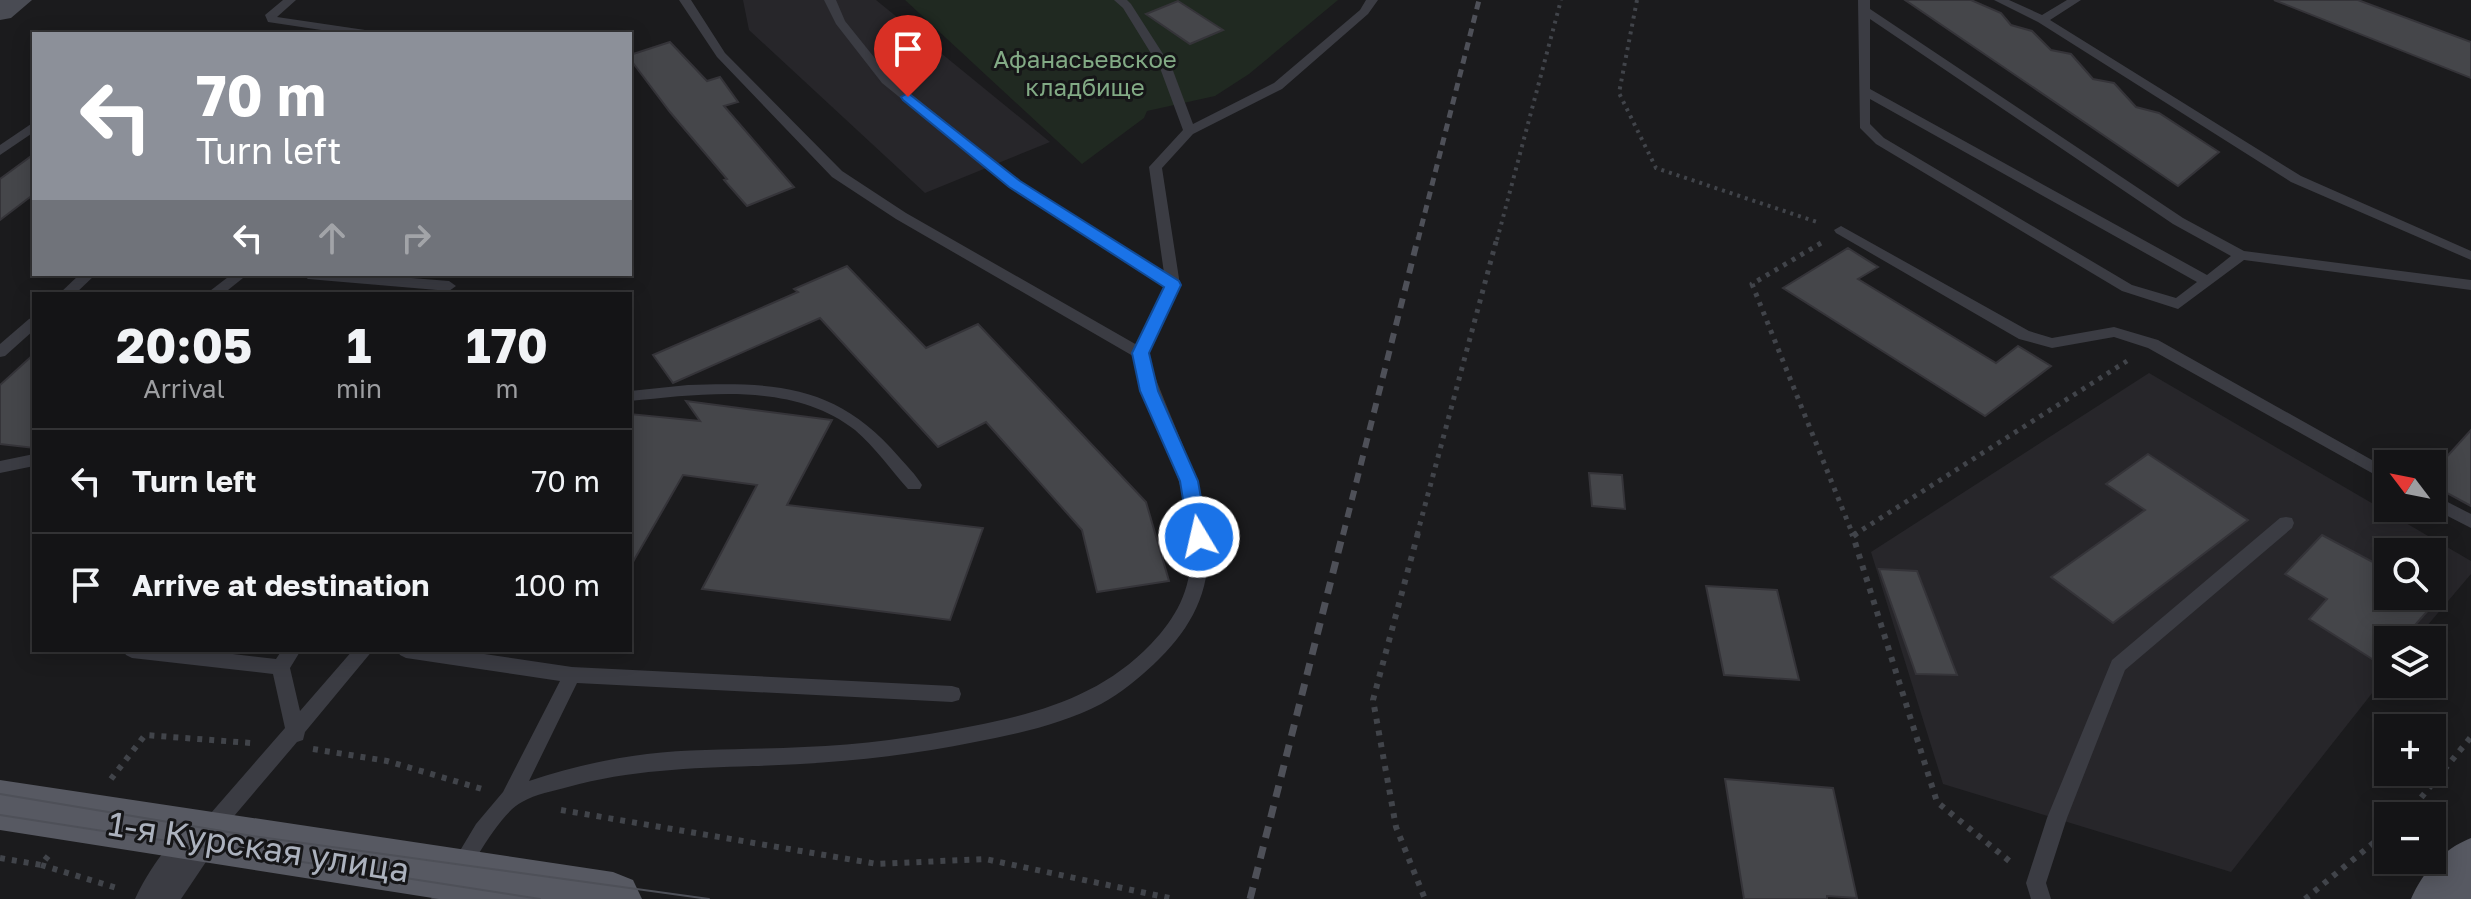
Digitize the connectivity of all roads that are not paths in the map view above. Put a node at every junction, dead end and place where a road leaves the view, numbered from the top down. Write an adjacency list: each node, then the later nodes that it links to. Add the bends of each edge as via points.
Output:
1 (17, 0): 10 (main road)
2 (290, 0): 12 (lane, via 271,15 272,20)
3 (685, 0): 31 (lane, via 721,55 837,174)
4 (830, 0): 24 (lane, via 840,22 886,80 1015,184)
5 (1120, 0): 15 (lane, via 1166,68)
6 (1372, 0): 15 (lane, via 1278,86)
7 (2000, 0): 11 (lane)
8 (2075, 0): 11 (lane)
9 (1864, 5): 13 (lane); 18 (lane, via 2178,221)
10 (0, 11)
11 (2042, 20): 19 (lane, via 2296,179)
12 (358, 32)
13 (1865, 91): 23 (lane); 23 (lane, via 1864,125 1880,141 2127,288 2178,304)
14 (32, 127): 16 (lane)
15 (1189, 131): 24 (lane, via 1155,167)
16 (0, 151)
17 (1841, 230): 35 (lane, via 2024,335 2052,343 2114,332 2153,344)
18 (2241, 255): 23 (lane); 25 (lane)
19 (2471, 256)
20 (87, 276): 27 (lane)
21 (238, 276): 28 (lane)
22 (332, 276): 26 (lane)
23 (2207, 281)
24 (1173, 285): 31 (lane)
25 (2471, 285)
26 (449, 286)
27 (68, 292)
28 (216, 292)
29 (32, 324): 30 (lane)
30 (0, 352)
31 (1140, 353): 48 (lane, via 1149,391 1189,481 1199,537 1197,586 1174,633 1124,683 1081,706 923,744 809,756 645,760)
32 (632, 396): 36 (lane, via 696,389 797,393 859,424)
33 (32, 460): 34 (lane)
34 (0, 467)
35 (2374, 468)
36 (914, 485)
37 (2446, 508): 38 (lane)
38 (2471, 522)
39 (2286, 523): 53 (lane, via 2118,665 2057,818)
40 (150, 652): 44 (lane)
41 (291, 652): 44 (lane)
42 (362, 652): 47 (lane)
43 (419, 652): 45 (lane)
44 (281, 667): 47 (lane)
45 (572, 675): 46 (lane); 48 (lane)
46 (952, 694)
47 (296, 734): 50 (lane)
48 (510, 798): 52 (lane)
49 (0, 805): 50 (main road, 1-я Курская улица)
50 (202, 838): 52 (main road, 1-я Курская улица); 54 (street)
51 (2471, 864): 56 (main road)
52 (448, 887): 55 (main road, 1-я Курская улица)
53 (2038, 891)
54 (140, 895)
55 (613, 899)
56 (2440, 899)

